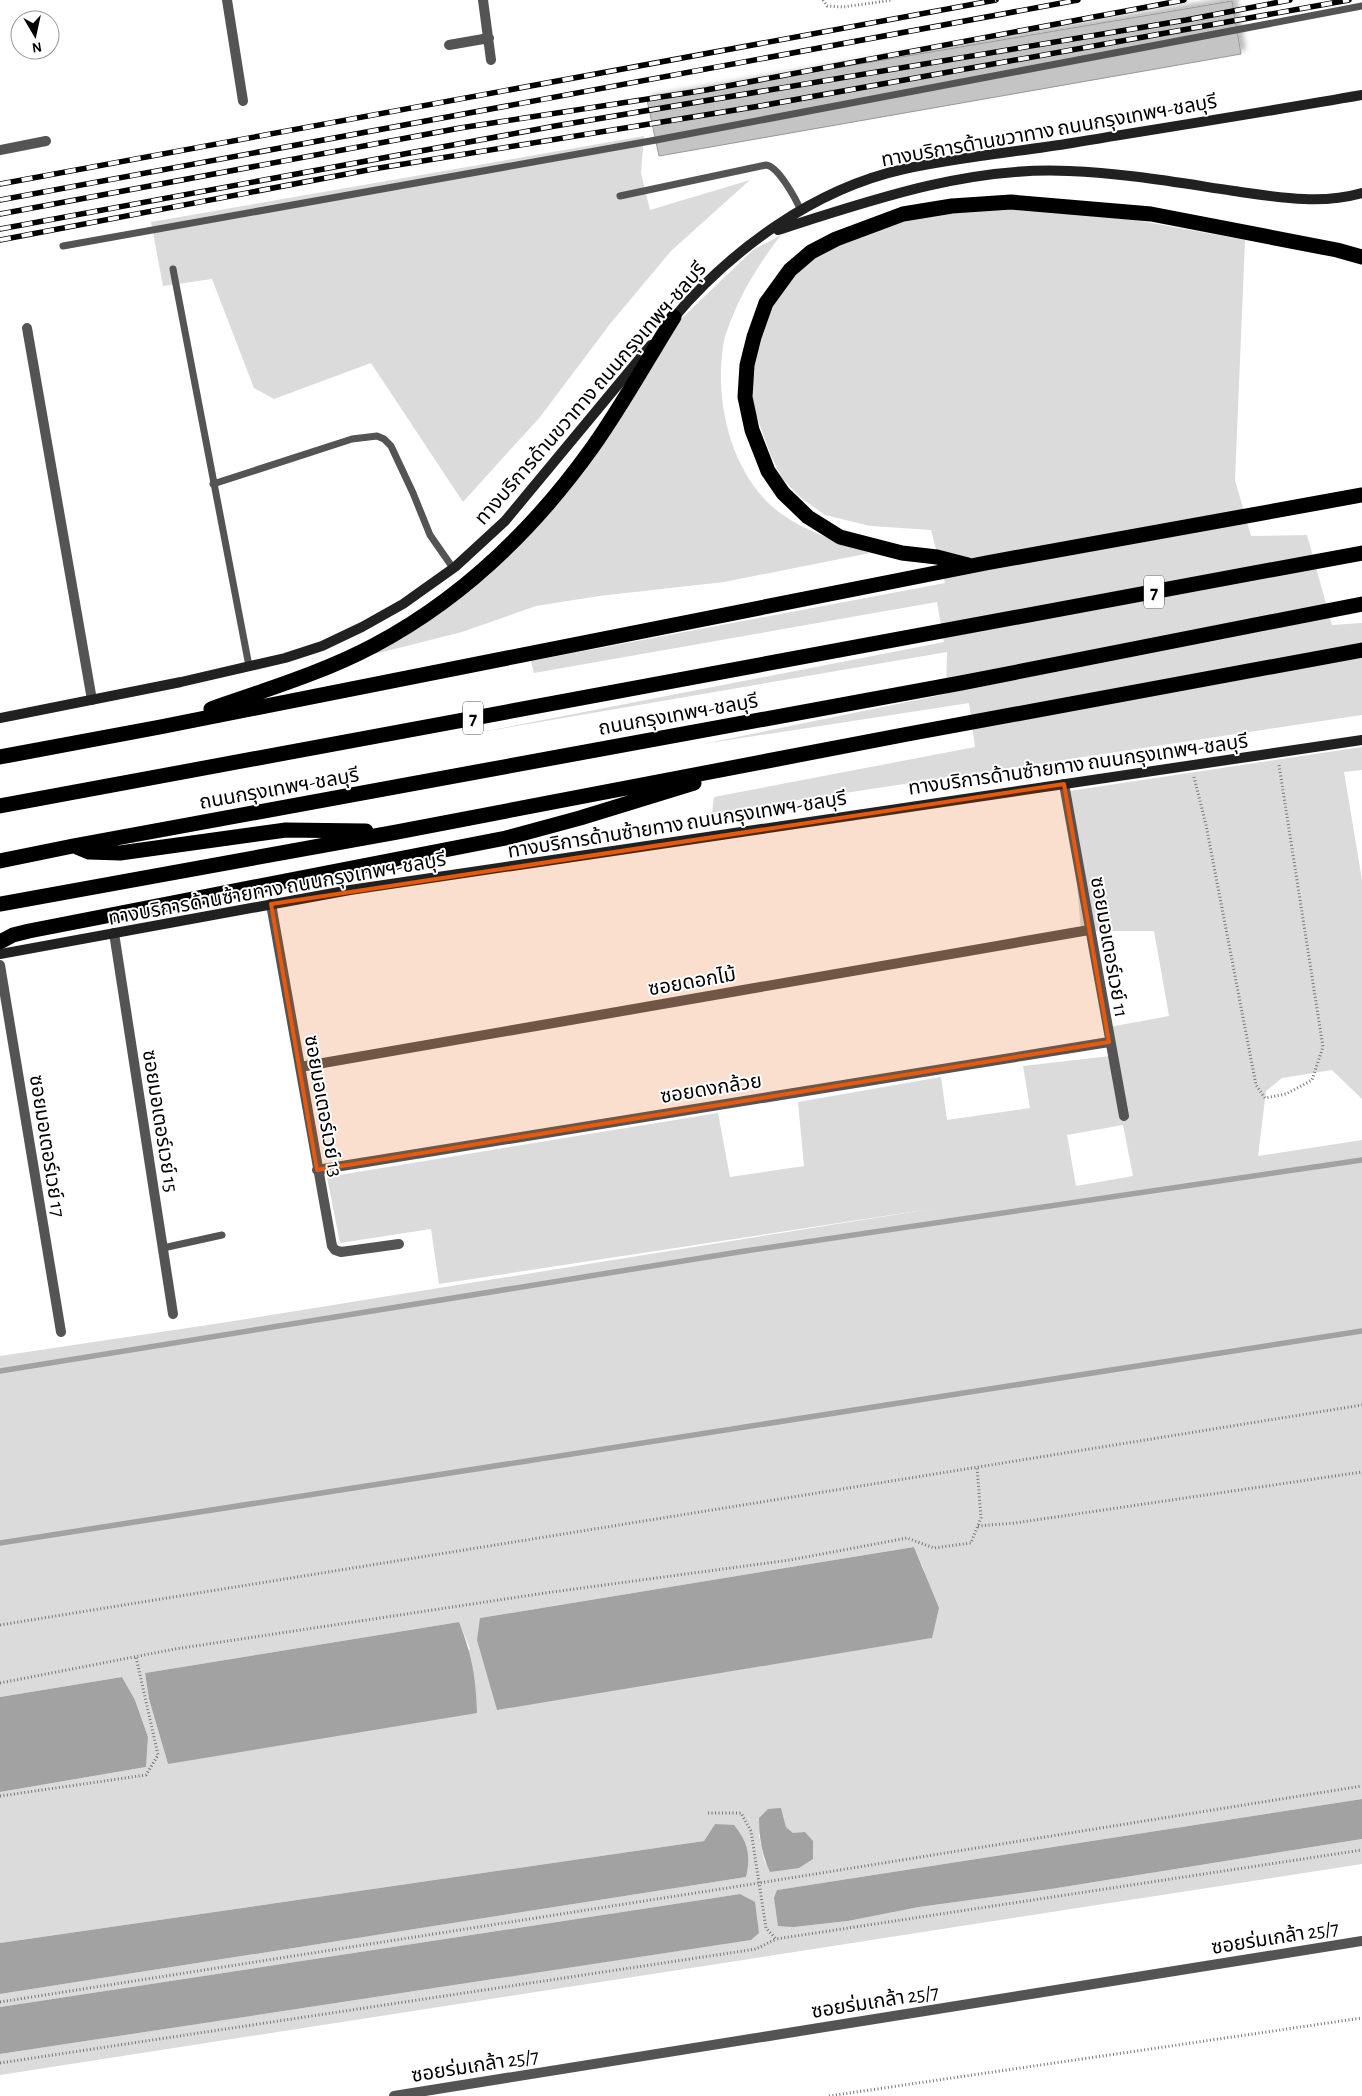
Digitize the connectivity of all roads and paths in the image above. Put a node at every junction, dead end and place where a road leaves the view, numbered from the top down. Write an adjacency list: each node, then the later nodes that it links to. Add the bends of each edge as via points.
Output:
1 (226, 0): 10 (street)
2 (483, 0): 6 (street)
3 (823, 0): 4 (path, via 827,6 843,7)
4 (893, 0)
5 (1362, 6): 17 (lane, via 665,138)
6 (489, 38): 7 (street); 8 (street)
7 (449, 45)
8 (491, 60)
9 (1362, 95): 15 (main road, ทางบริการด้านขวาทาง ถนนกรุงเทพฯ-ชลบุรี, via 903,169 870,178)
10 (243, 101)
11 (46, 141): 12 (street)
12 (0, 150)
13 (1362, 193): 16 (main road, via 1297,199 1068,171 1010,173 950,181 855,205)
14 (620, 196): 15 (lane, via 766,165 774,168)
15 (801, 211): 16 (main road, ทางบริการด้านขวาทาง ถนนกรุงเทพฯ-ชลบุรี)
16 (766, 233): 20 (main road, ทางบริการด้านขวาทาง ถนนกรุงเทพฯ-ชลบุรี, via 709,280)
17 (62, 246)
18 (1362, 257): 25 (highway, via 1151,214 1010,202 903,214 811,252 790,270 766,303 747,365 745,397 752,430 768,472 782,493 808,517 840,537 902,553)
19 (173, 269): 22 (lane)
20 (674, 317): 26 (main road, ทางบริการด้านขวาทาง ถนนกรุงเทพฯ-ชลบุรี, via 505,521); 32 (highway, via 593,447 520,536 468,584 414,622 330,666)
21 (28, 328): 30 (street)
22 (213, 484): 26 (lane, via 352,439 377,436 391,446 430,535); 29 (lane)
23 (1362, 495): 25 (highway)
24 (1362, 553): 39 (highway, ถนนกรุงเทพฯ-ชลบุรี / 7)
25 (979, 564): 32 (highway)
26 (452, 568): 29 (main road, ทางบริการด้านขวาทาง ถนนกรุงเทพฯ-ชลบุรี, via 403,604 362,627 322,646)
27 (1362, 604): 41 (highway, ถนนกรุงเทพฯ-ชลบุรี, via 961,683)
28 (1362, 650): 36 (highway)
29 (249, 666): 30 (main road, ทางบริการด้านขวาทาง ถนนกรุงเทพฯ-ชลบุรี)
30 (92, 700): 31 (main road, ทางบริการด้านขวาทาง ถนนกรุงเทพฯ-ชลบุรี)
31 (0, 718)
32 (160, 727): 35 (highway)
33 (1362, 740): 34 (main road, ทางบริการด้านซ้ายทาง ถนนกรุงเทพฯ-ชลบุรี)
34 (1277, 752): 37 (main road, ทางบริการด้านซ้ายทาง ถนนกรุงเทพฯ-ชลบุรี); 37 (path, via 1323,1047 1312,1080 1286,1094 1265,1098 1256,1085 1206,825)
35 (0, 757)
36 (769, 760): 40 (highway); 47 (highway, via 506,838 29,931)
37 (1190, 765): 38 (main road, ทางบริการด้านซ้ายทาง ถนนกรุงเทพฯ-ชลบุรี)
38 (1064, 784): 44 (main road, ทางบริการด้านซ้ายทาง ถนนกรุงเทพฯ-ชลบุรี); 45 (street, ซอยมอเตอร์เวย์ 11)
39 (0, 806)
40 (398, 832): 41 (highway, via 286,830 120,853 89,852); 43 (highway)
41 (73, 846): 42 (highway, ถนนกรุงเทพฯ-ชลบุรี)
42 (0, 861)
43 (0, 904)
44 (271, 904): 46 (main road, ทางบริการด้านซ้ายทาง ถนนกรุงเทพฯ-ชลบุรี); 51 (street, ซอยมอเตอร์เวย์ 13)
45 (1090, 930): 50 (street, ซอยมอเตอร์เวย์ 11); 51 (street, ซอยดอกไม้)
46 (114, 933): 48 (main road, ทางบริการด้านซ้ายทาง ถนนกรุงเทพฯ-ชลบุรี); 56 (street, ซอยมอเตอร์เวย์ 15)
47 (0, 942)
48 (0, 954)
49 (0, 965): 58 (street, ซอยมอเตอร์เวย์ 17)
50 (1109, 1042): 52 (street, ซอยมอเตอร์เวย์ 11); 53 (street, ซอยดงกล้วย)
51 (300, 1066): 53 (street, ซอยมอเตอร์เวย์ 13)
52 (1124, 1116)
53 (318, 1170): 55 (street, ซอยมอเตอร์เวย์ 13, via 330,1239 335,1250 341,1252)
54 (222, 1235): 56 (lane)
55 (399, 1244)
56 (163, 1248): 57 (street, ซอยมอเตอร์เวย์ 15)
57 (173, 1314)
58 (61, 1332)
59 (1362, 1405): 60 (path)
60 (976, 1467): 62 (path, via 981,1518); 63 (path)
61 (1362, 1472): 62 (path)
62 (978, 1526): 64 (path, via 971,1543 955,1546 934,1548 907,1538 790,1560 545,1593)
63 (0, 1625)
64 (136, 1657): 65 (path); 67 (path, via 158,1755 146,1775)
65 (0, 1683)
66 (1362, 1786): 70 (path)
67 (0, 1796)
68 (708, 1813): 70 (path, via 740,1813 751,1831)
69 (1362, 1850): 71 (path)
70 (759, 1883): 71 (path, via 766,1928); 73 (path)
71 (776, 1939): 75 (path, via 756,1949)
72 (1362, 1940): 76 (street, ซอยร่มเกล้า 25/7)
73 (0, 2002)
74 (1362, 2018): 77 (path)
75 (0, 2063)
76 (394, 2096)
77 (829, 2096)

